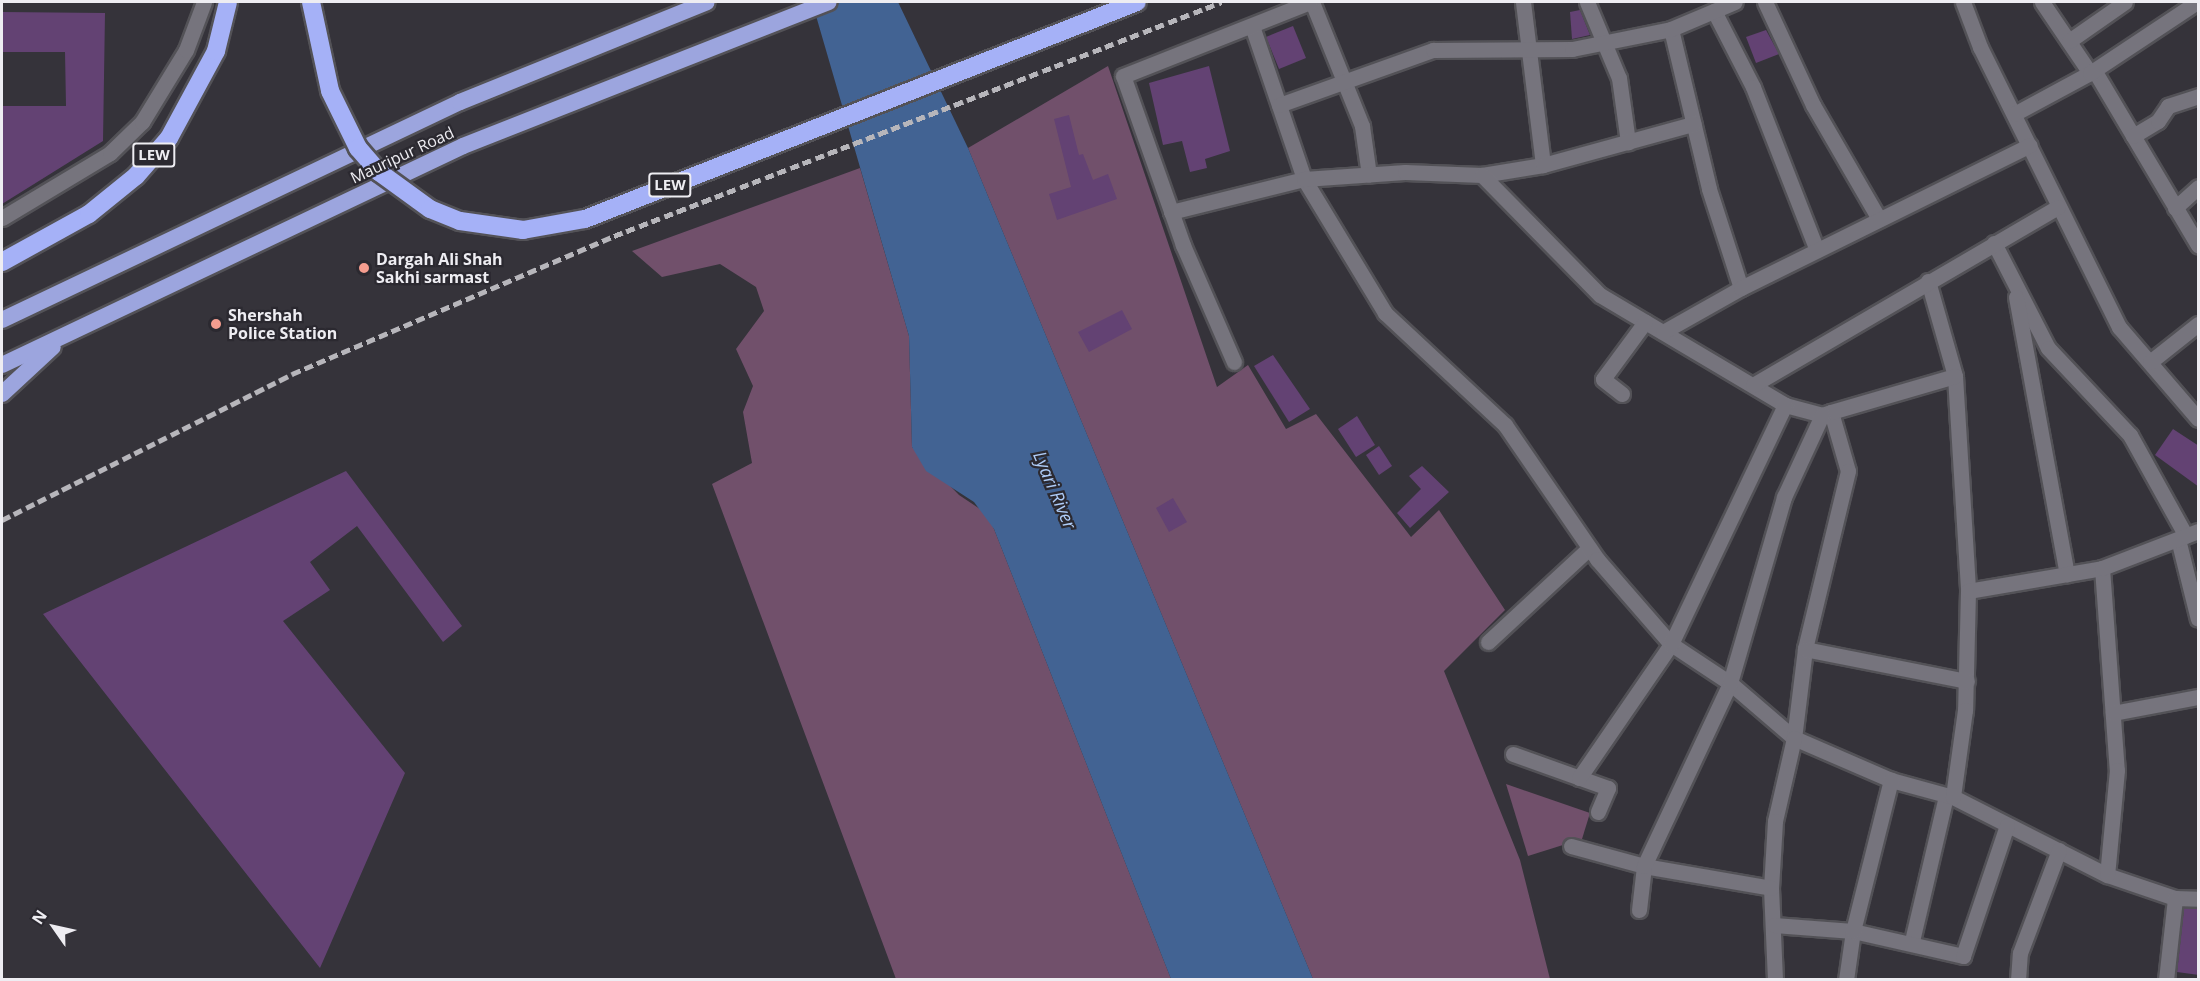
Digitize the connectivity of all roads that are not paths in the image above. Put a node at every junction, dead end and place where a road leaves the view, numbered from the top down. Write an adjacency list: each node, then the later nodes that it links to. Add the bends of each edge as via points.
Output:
1 (204, 2): 39 (street, via 186,50 142,122 110,153)
2 (228, 2): 44 (highway, LEW, via 216,51 170,138 136,176 89,214)
3 (311, 2): 6 (highway, LEW, bridge, via 330,91 353,139 379,172 403,193 450,217 522,230 585,219)
4 (707, 2): 48 (highway, Mauripur Road, via 518,77)
5 (829, 2): 52 (highway, Mauripur Road, via 463,146)
6 (1137, 2)
7 (1311, 2): 17 (street); 23 (street)
8 (1523, 2): 21 (street)
9 (1587, 2): 20 (street)
10 (1735, 2): 16 (street)
11 (1765, 2): 40 (street, via 1813,105)
12 (1963, 2): 26 (street)
13 (2042, 2): 19 (street)
14 (2125, 2): 19 (street)
15 (2197, 2): 22 (street)
16 (1714, 11): 18 (street); 43 (street, via 1753,87)
17 (1252, 26): 25 (street); 38 (street, via 1123,76)
18 (1671, 29): 20 (street); 27 (street)
19 (2069, 41): 22 (street)
20 (1602, 43): 21 (street); 29 (street, via 1619,78)
21 (1528, 49): 23 (street, via 1433,50); 31 (street)
22 (2092, 71): 26 (street); 28 (street)
23 (1342, 82): 25 (street); 32 (street, via 1362,126)
24 (2199, 96): 28 (street, via 2168,106 2158,121)
25 (1279, 105): 34 (street)
26 (2014, 114): 30 (street)
27 (1694, 124): 29 (street); 47 (street)
28 (2133, 135): 37 (street)
29 (1628, 142): 31 (street)
30 (2030, 145): 36 (street); 40 (street)
31 (1543, 165): 33 (street)
32 (1369, 175): 33 (street); 34 (street)
33 (1482, 175): 49 (street, via 1600,295)
34 (1304, 179): 38 (street); 64 (street, via 1385,313 1505,424)
35 (2199, 187): 37 (street)
36 (2058, 207): 41 (street); 54 (street, via 2120,327)
37 (2175, 208): 42 (street)
38 (1171, 212): 53 (street)
39 (2, 218)
40 (1879, 219): 43 (street)
41 (1995, 243): 45 (street); 46 (street)
42 (2199, 245)
43 (1817, 250): 47 (street)
44 (8, 259)
45 (2013, 279): 63 (street, via 2048,348 2130,435); 66 (street)
46 (1928, 281): 56 (street); 57 (street)
47 (1741, 288): 51 (street)
48 (2, 320)
49 (1645, 322): 51 (street); 59 (street, via 1603,380)
50 (2199, 324): 54 (street)
51 (1663, 332): 57 (street)
52 (67, 334): 55 (highway, Mauripur Road); 58 (highway)
53 (1234, 362)
54 (2150, 362): 62 (street)
55 (2, 365)
56 (1954, 376): 61 (street); 67 (street)
57 (1753, 385): 60 (street)
58 (2, 394)
59 (1622, 394)
60 (1785, 405): 61 (street); 70 (street)
61 (1827, 414): 71 (street, via 1848,471); 73 (street, via 1784,497)
62 (2199, 419)
63 (2187, 536): 65 (street); 68 (street)
64 (1589, 548): 69 (street); 70 (street)
65 (2102, 568): 66 (street); 75 (street)
66 (2067, 574): 67 (street)
67 (1968, 591): 72 (street)
68 (2199, 619)
69 (1488, 642)
70 (1671, 644): 73 (street); 78 (street)
71 (1805, 649): 72 (street); 76 (street)
72 (1967, 681): 80 (street)
73 (1730, 683): 76 (street); 85 (street)
74 (2199, 697): 75 (street)
75 (2113, 713): 86 (street, via 2117,770)
76 (1794, 738): 79 (street); 87 (street, via 1775,821)
77 (1513, 754): 78 (street)
78 (1579, 778): 81 (street, via 1608,788)
79 (1891, 780): 80 (street); 92 (street)
80 (1950, 796): 82 (street); 93 (street)
81 (1598, 812)
82 (2007, 825): 84 (street); 93 (street, via 1963,956)
83 (1571, 846): 85 (street)
84 (2059, 850): 86 (street); 96 (street, via 2020,953)
85 (1644, 866): 87 (street); 90 (street)
86 (2107, 875): 88 (street)
87 (1771, 888): 91 (street)
88 (2175, 898): 89 (street); 97 (street)
89 (2199, 899)
90 (1639, 910)
91 (1774, 926): 92 (street); 94 (street)
92 (1853, 931): 93 (street); 95 (street)
93 (1912, 941)
94 (1775, 980)
95 (1846, 980)
96 (2018, 980)
97 (2166, 980)

